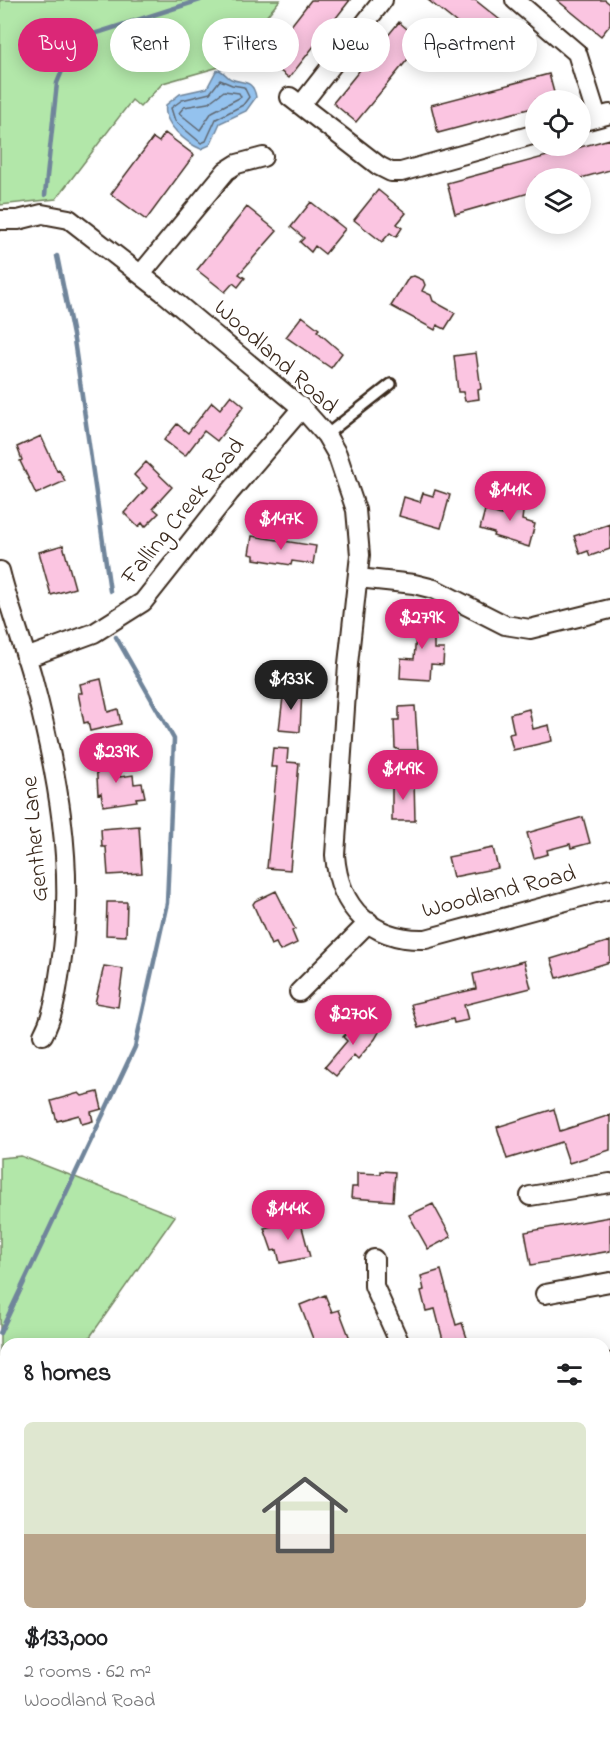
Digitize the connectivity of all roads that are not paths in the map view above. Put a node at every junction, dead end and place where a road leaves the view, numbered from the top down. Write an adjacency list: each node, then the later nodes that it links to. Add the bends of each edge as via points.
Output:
1 (383, 0): 4 (street, via 295,101 391,172)
2 (515, 0): 3 (street, via 577,53)
3 (596, 118)
4 (525, 137)
5 (263, 157): 7 (street, via 226,171)
6 (0, 220): 7 (street, Woodland Road, via 56,215 79,226)
7 (141, 274): 9 (street, Woodland Road)
8 (391, 384): 10 (lane)
9 (302, 408): 10 (street, Woodland Road); 14 (street, Falling Creek Road, via 144,602 94,633)
10 (326, 435): 12 (street, Woodland Road, via 349,483 356,510)
11 (0, 571): 14 (street, Genther Lane)
12 (358, 578): 13 (street, via 434,589 505,625 530,629); 16 (street, Woodland Road, via 335,855 347,903)
13 (610, 609)
14 (26, 658): 18 (street, Genther Lane, via 53,764 67,874 64,946 54,1004)
15 (610, 889): 16 (street, Woodland Road, via 426,939 396,936)
16 (369, 922): 17 (street)
17 (299, 992)
18 (43, 1035)
19 (610, 1183): 20 (street)
20 (530, 1196)
21 (375, 1259): 24 (street, via 374,1286)
22 (610, 1282): 23 (street)
23 (544, 1294)
24 (397, 1338)

